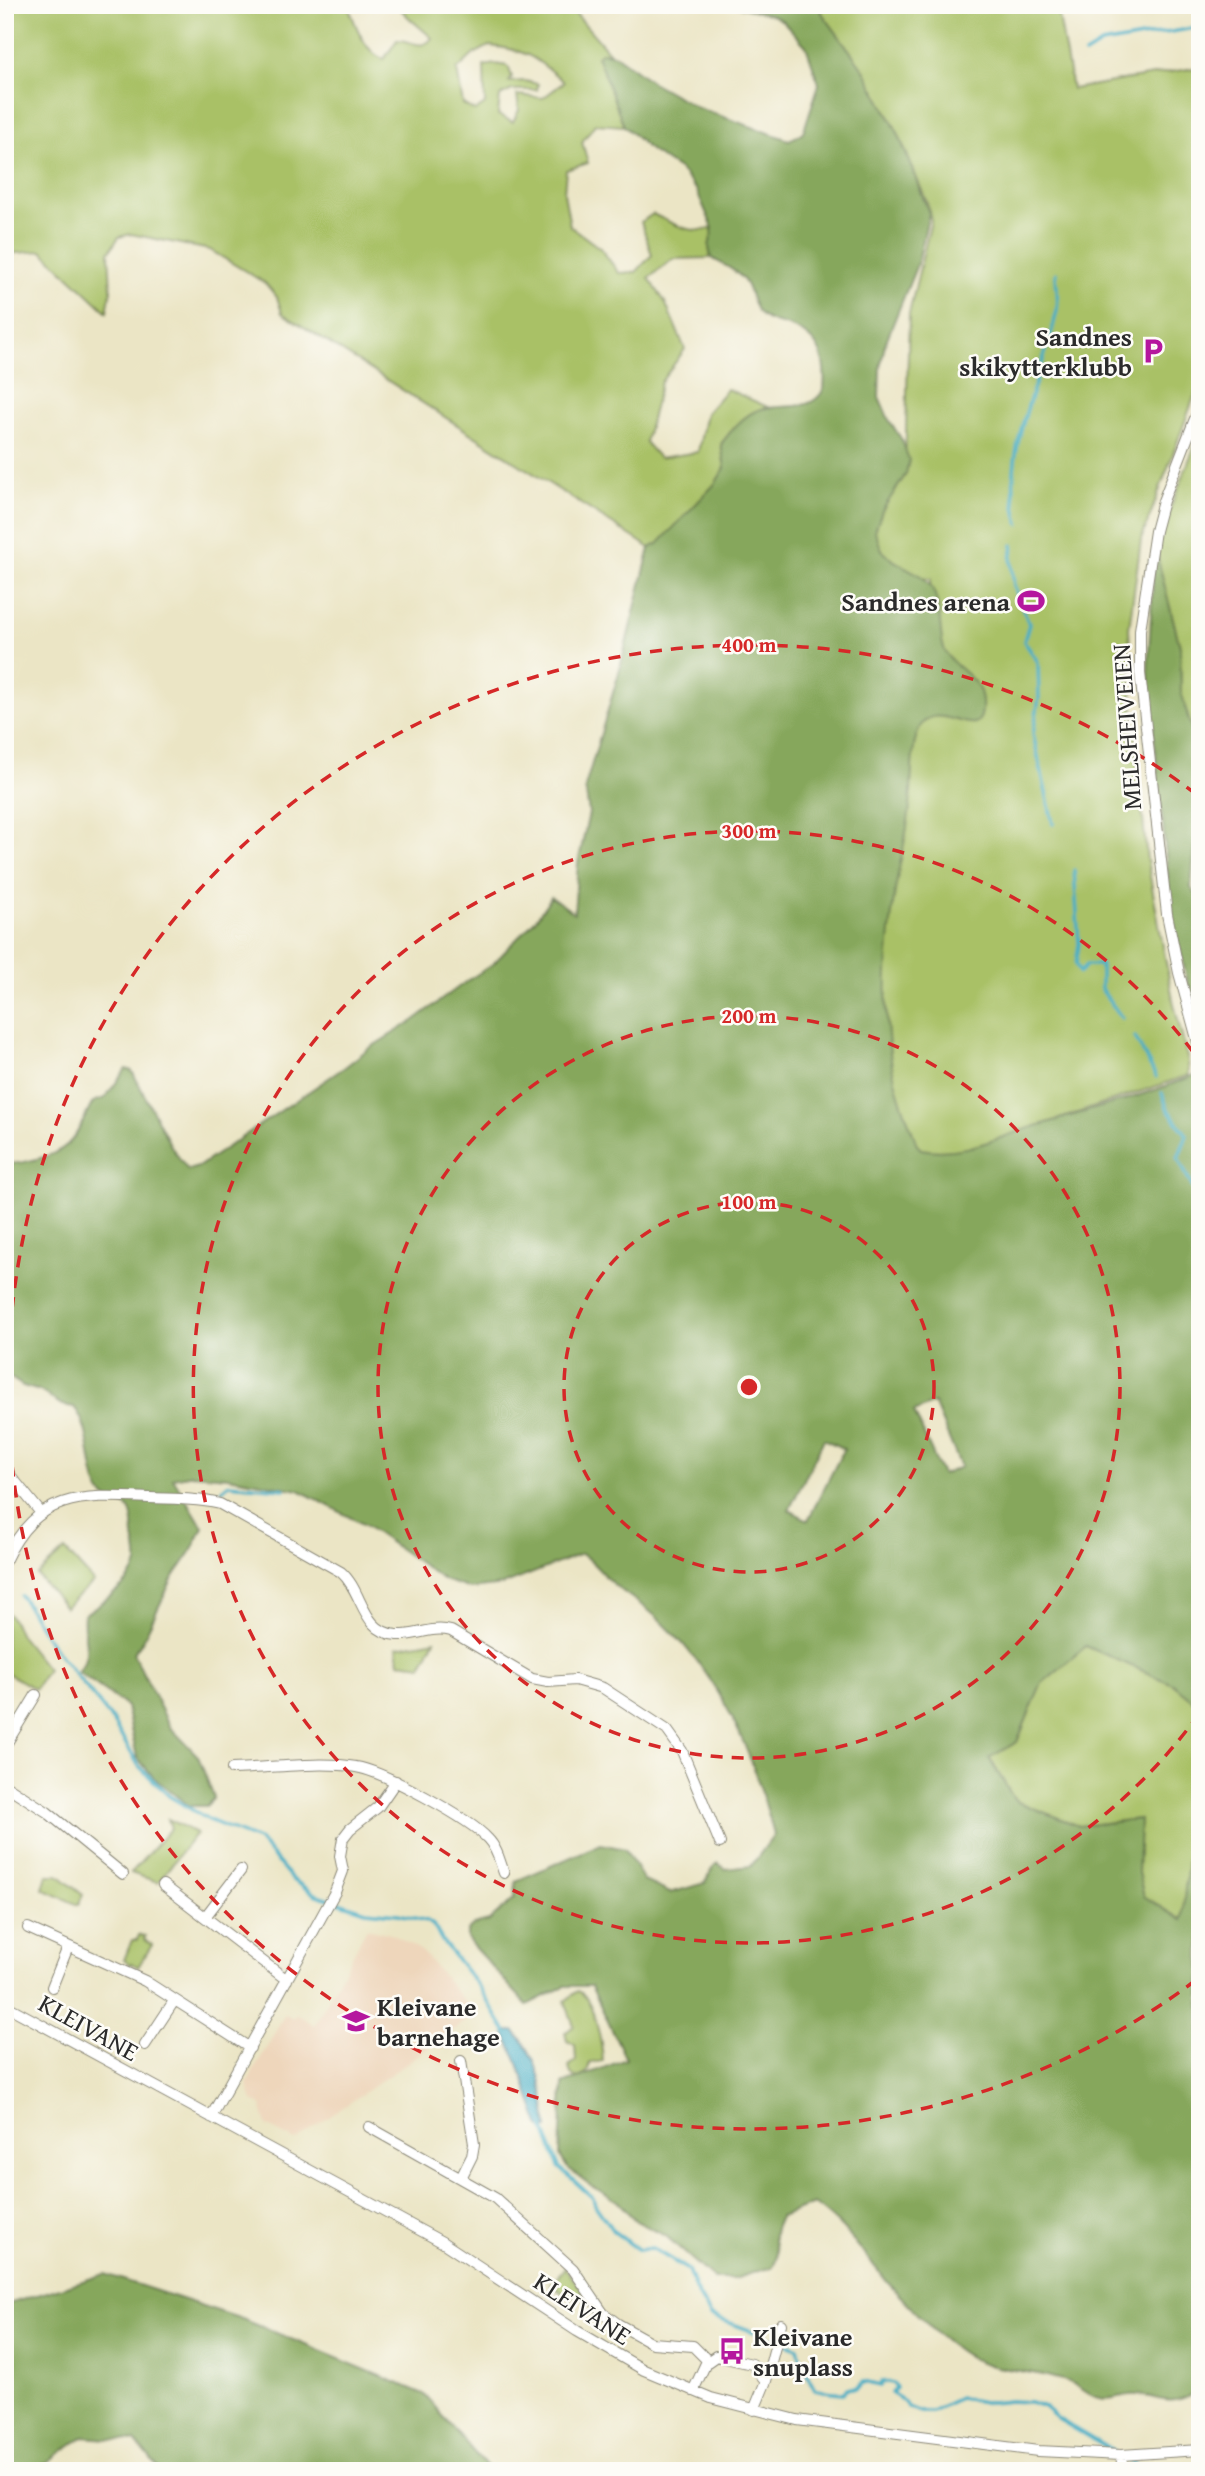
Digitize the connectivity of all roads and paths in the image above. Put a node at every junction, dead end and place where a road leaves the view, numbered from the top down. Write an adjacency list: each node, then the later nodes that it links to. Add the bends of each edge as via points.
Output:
1 (1200, 406): 2 (street, MELSHEIVEIEN, via 1154,531 1140,630 1140,673 1167,914)
2 (1200, 1051)
3 (5, 1469): 4 (street)
4 (41, 1513): 5 (street, via 17,1538); 11 (street, via 92,1496 220,1504 341,1572 372,1623 383,1632 451,1631 532,1679 575,1680 603,1688 672,1734)
5 (5, 1561)
6 (36, 1695): 7 (street)
7 (5, 1746)
8 (232, 1769): 9 (street, via 343,1765)
9 (396, 1781): 13 (street, via 480,1831 495,1848); 19 (street, via 378,1807 343,1838 341,1879)
10 (5, 1785): 14 (street, via 47,1812)
11 (720, 1843)
12 (241, 1870): 16 (street)
13 (504, 1873)
14 (123, 1874)
15 (163, 1885): 16 (street)
16 (205, 1917): 19 (street)
17 (28, 1928): 18 (street)
18 (68, 1947): 20 (street); 21 (street, via 127,1971)
19 (287, 1980): 24 (street)
20 (52, 1987)
21 (174, 2001): 23 (street); 24 (street)
22 (5, 2005): 26 (street, KLEIVANE)
23 (145, 2045)
24 (250, 2048): 26 (street)
25 (461, 2061): 28 (street, via 474,2144)
26 (211, 2117): 32 (street, KLEIVANE, via 442,2242 610,2352)
27 (369, 2127): 28 (street)
28 (461, 2178): 30 (street, via 504,2205 573,2269 610,2319 652,2343 693,2346)
29 (781, 2324): 31 (street)
30 (708, 2361): 31 (street, via 716,2356 747,2362); 32 (street)
31 (765, 2381): 33 (street)
32 (693, 2391): 33 (street, KLEIVANE)
33 (754, 2410): 35 (street, KLEIVANE, via 823,2424 1038,2451)
34 (1200, 2450): 35 (street, KLEIVANE)
35 (1121, 2455): 36 (street)
36 (1123, 2471)

